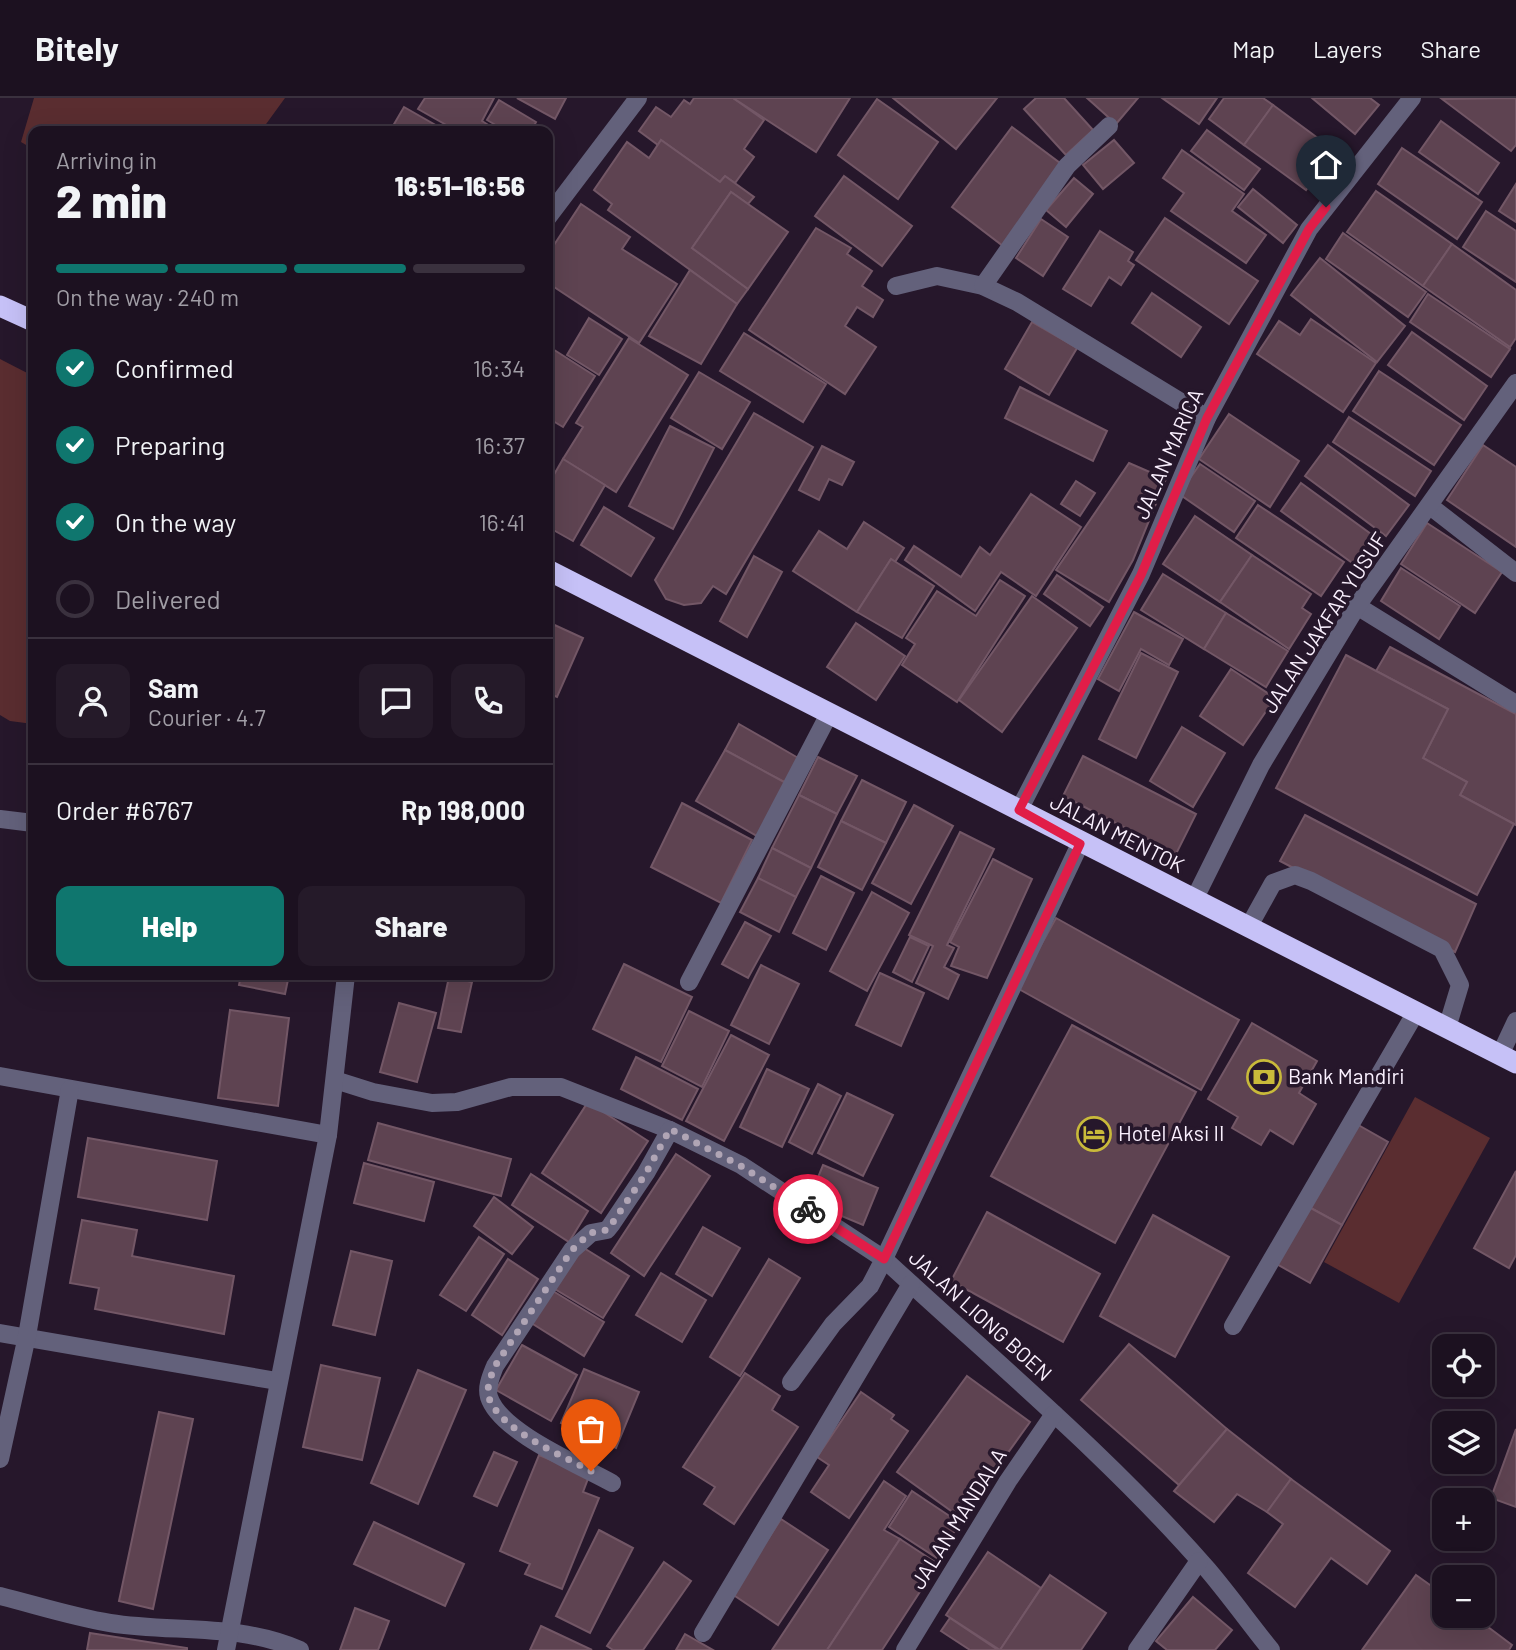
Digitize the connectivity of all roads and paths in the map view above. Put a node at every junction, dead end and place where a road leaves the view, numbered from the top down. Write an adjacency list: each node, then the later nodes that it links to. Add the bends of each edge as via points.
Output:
1 (638, 98): 4 (street)
2 (1412, 98): 10 (street, JALAN MARICA, via 1309,229)
3 (1109, 126): 6 (street, via 1067,166)
4 (553, 210)
5 (896, 286): 6 (street, via 937,276)
6 (984, 286): 10 (street)
7 (0, 306): 8 (highway)
8 (28, 319)
9 (1516, 383): 11 (street, JALAN JAKFAR YUSUF)
10 (1207, 418): 17 (street, JALAN MARICA, via 1141,575)
11 (1430, 506): 13 (street); 14 (street, JALAN JAKFAR YUSUF)
12 (553, 573): 16 (highway, JALAN MENTOK)
13 (1516, 573)
14 (1357, 607): 15 (street); 21 (street, JALAN JAKFAR YUSUF, via 1261,765)
15 (1516, 704)
16 (829, 714): 17 (highway, JALAN MENTOK); 24 (street)
17 (1019, 810): 20 (highway, JALAN MENTOK)
18 (0, 819): 19 (street)
19 (28, 822)
20 (1080, 844): 21 (highway, JALAN MENTOK); 34 (street, JALAN LIONG BOEN)
21 (1194, 900): 22 (highway, JALAN MENTOK)
22 (1248, 928): 25 (highway, JALAN MENTOK); 27 (street, via 1273,883 1295,874 1311,881 1442,949 1460,985)
23 (345, 980): 30 (street)
24 (689, 982)
25 (1416, 1012): 27 (highway, JALAN MENTOK); 36 (street)
26 (1516, 1021): 28 (street)
27 (1447, 1028): 28 (highway, JALAN MENTOK)
28 (1508, 1059)
29 (0, 1076): 31 (street)
30 (335, 1080): 32 (street, via 432,1103 457,1102 511,1087 561,1087); 33 (street)
31 (70, 1089): 33 (street); 38 (street)
32 (670, 1129): 34 (street, via 741,1166); 43 (street, via 607,1230 590,1233 572,1250 495,1366 488,1384 489,1397 509,1425)
33 (328, 1135): 39 (street)
34 (884, 1259): 35 (street, JALAN LIONG BOEN); 40 (street, via 870,1286 833,1324)
35 (911, 1284): 41 (street, JALAN LIONG BOEN); 47 (street)
36 (1233, 1326)
37 (0, 1333): 38 (street)
38 (27, 1336): 39 (street); 42 (street)
39 (277, 1381): 46 (street)
40 (791, 1382)
41 (1054, 1414): 44 (street, JALAN LIONG BOEN); 50 (street, JALAN MANDALA, via 1007,1481)
42 (0, 1459)
43 (612, 1483)
44 (1199, 1561): 51 (street); 52 (street, JALAN LIONG BOEN)
45 (0, 1596): 46 (street, via 110,1623)
46 (229, 1632): 48 (street); 49 (street, via 276,1640)
47 (703, 1633)
48 (226, 1650)
49 (300, 1650)
50 (905, 1650)
51 (1136, 1650)
52 (1271, 1650)

